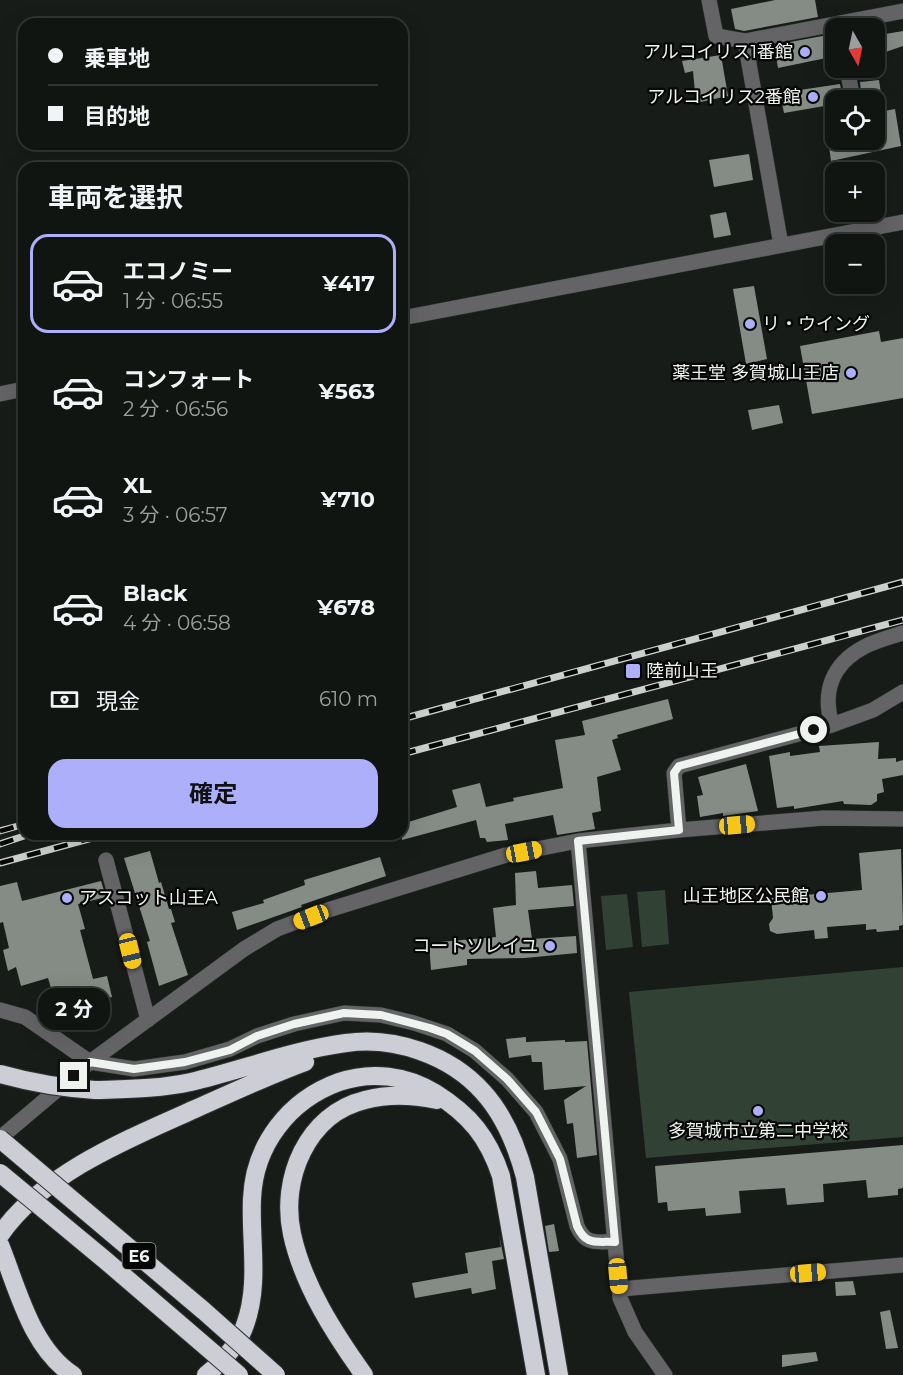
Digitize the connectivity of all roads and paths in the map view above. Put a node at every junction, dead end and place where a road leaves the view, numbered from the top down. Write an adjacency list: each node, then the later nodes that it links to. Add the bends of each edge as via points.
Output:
1 (709, 0): 5 (street, via 716,36)
2 (903, 11): 3 (street)
3 (874, 18)
4 (825, 28): 5 (street)
5 (745, 41): 9 (street)
6 (863, 222): 8 (street)
7 (903, 222): 8 (street)
8 (865, 230): 9 (street)
9 (781, 245): 10 (street)
10 (408, 317)
11 (18, 390): 12 (street)
12 (0, 394)
13 (903, 633): 15 (street, via 863,647 839,666 827,692)
14 (903, 692): 15 (street, via 873,710)
15 (832, 725): 17 (street, via 679,766 674,773)
16 (903, 819): 17 (street, via 824,818)
17 (679, 830): 18 (street)
18 (578, 841): 21 (street, via 506,855 328,910 277,930 244,949); 29 (street)
19 (106, 860): 21 (street)
20 (0, 1010): 23 (street, via 25,1017)
21 (148, 1020): 23 (street)
22 (435, 1058): 24 (highway, bridge, via 399,1044 364,1041 187,1082 137,1088 61,1088); 28 (highway, via 397,1048 358,1049 318,1057 274,1074 102,1153 38,1194); 39 (highway, via 483,1092 519,1153)
23 (90, 1062): 26 (street); 29 (street, via 134,1069 185,1062 230,1050 294,1024 344,1013 381,1015 447,1034 475,1051 507,1079 536,1112 560,1159 582,1236 588,1241)
24 (0, 1074)
25 (455, 1106): 34 (highway, via 407,1080 368,1076 326,1087 291,1110 276,1127 256,1171 252,1197 254,1282 245,1327 233,1348); 37 (highway, via 401,1095 363,1100 333,1115 309,1140 293,1173 289,1211 297,1253 316,1298); 38 (highway, via 485,1139 501,1176)
26 (0, 1139): 36 (highway, E6, bridge)
27 (0, 1173): 35 (highway, E6, bridge)
28 (0, 1235)
29 (615, 1242): 32 (street)
30 (0, 1245): 33 (highway, via 37,1335 52,1357)
31 (903, 1265): 32 (street)
32 (620, 1289): 40 (street, via 635,1332)
33 (73, 1375)
34 (206, 1375)
35 (238, 1375)
36 (276, 1375)
37 (364, 1375)
38 (536, 1375)
39 (559, 1375)
40 (664, 1375)

